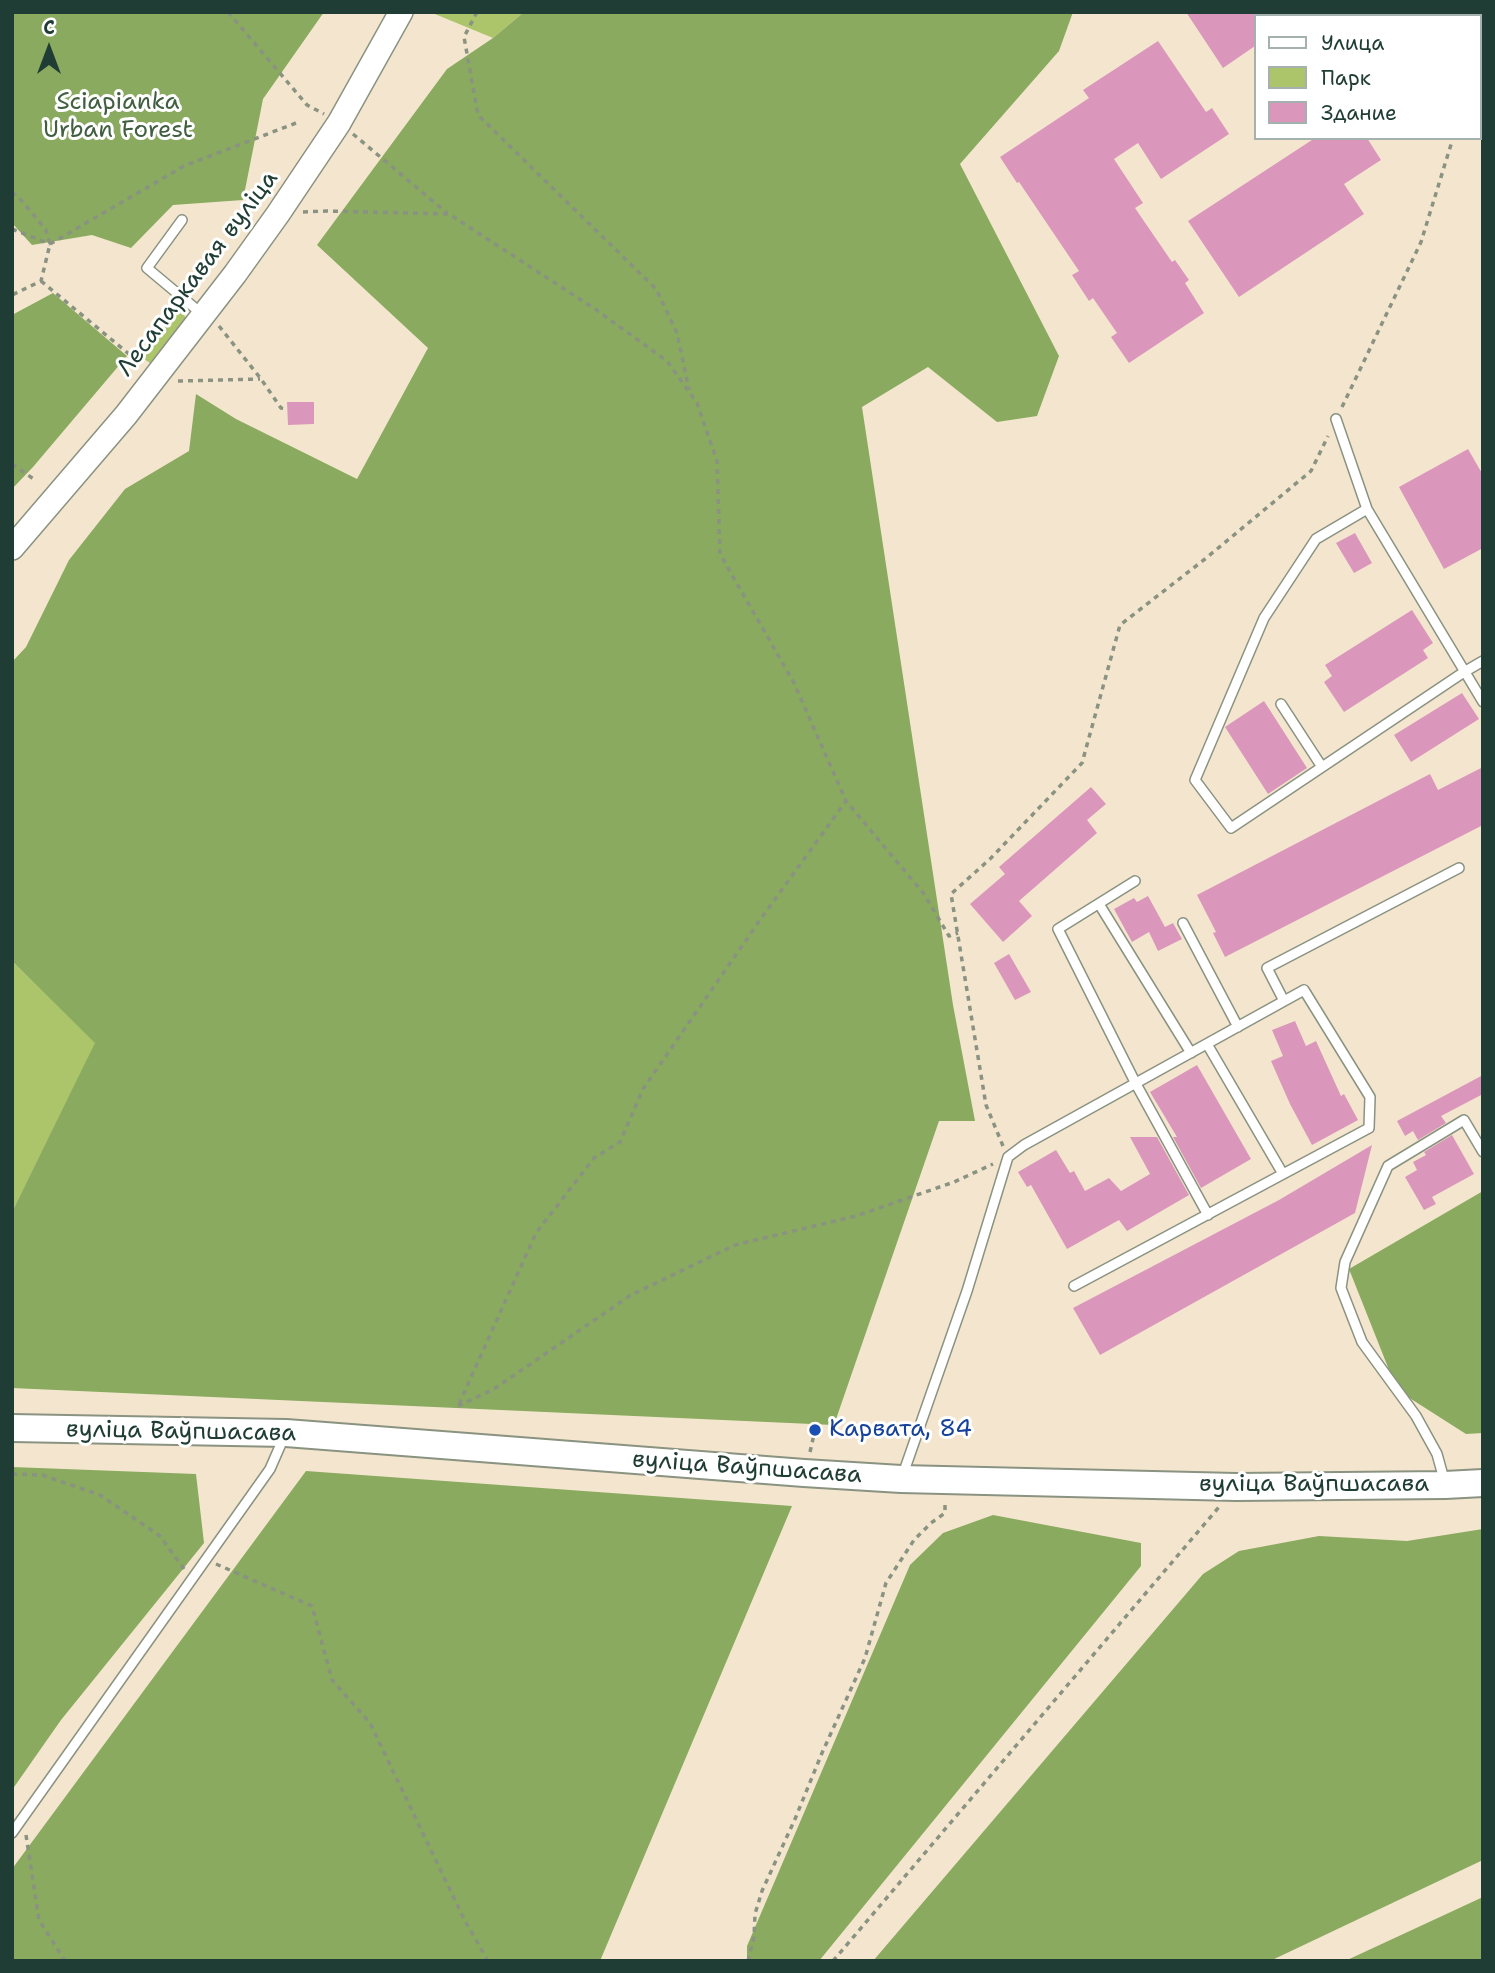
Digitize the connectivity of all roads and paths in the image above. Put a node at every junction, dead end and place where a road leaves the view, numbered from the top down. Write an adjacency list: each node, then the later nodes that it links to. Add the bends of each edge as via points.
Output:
1 (228, 12): 5 (path)
2 (239, 12): 5 (path)
3 (401, 12): 7 (street, Лесапаркавая вуліца)
4 (477, 12): 21 (path, via 464,37 478,115 656,289 677,333)
5 (232, 17): 7 (path, via 307,105)
6 (296, 123): 14 (path, via 184,166)
7 (339, 123): 10 (street, Лесапаркавая вуліца); 11 (path)
8 (1451, 140): 23 (path, via 1421,242)
9 (12, 192): 14 (path, via 46,230)
10 (278, 214): 11 (path); 17 (street, Лесапаркавая вуліца)
11 (449, 214): 21 (path, via 667,361)
12 (182, 220): 17 (lane, via 147,268)
13 (12, 229): 14 (path)
14 (50, 244): 15 (path)
15 (41, 281): 16 (path); 18 (path)
16 (12, 295)
17 (211, 321): 19 (path); 27 (street, Лесапаркавая вуліца)
18 (134, 358)
19 (261, 379): 20 (path); 22 (path, via 281,408)
20 (178, 382)
21 (690, 392): 33 (path, via 718,461 720,554 794,683)
22 (287, 409)
23 (1336, 419): 26 (lane); 38 (path, via 1311,471 1120,625 1082,763 951,894)
24 (12, 464): 25 (path)
25 (35, 480)
26 (1367, 509): 29 (lane); 32 (lane, via 1316,539 1264,618 1195,780 1231,828)
27 (12, 548)
28 (1483, 661): 29 (lane)
29 (1464, 672): 30 (lane); 32 (lane)
30 (1483, 702)
31 (1281, 704): 32 (lane)
32 (1322, 767)
33 (846, 801): 38 (path, via 924,894 949,936); 45 (path, via 643,1088 620,1142 594,1158 536,1233 458,1406 494,1389 631,1295 735,1245 856,1216 954,1182)
34 (1460, 868): 39 (lane, via 1267,968)
35 (1135, 881): 36 (lane)
36 (1099, 904): 42 (lane); 43 (lane, via 1058,929)
37 (1183, 923): 40 (lane)
38 (958, 933): 45 (path, via 986,1105)
39 (1284, 1001): 40 (lane); 46 (lane, via 1304,990 1370,1097 1369,1128)
40 (1238, 1027): 41 (lane)
41 (1208, 1044): 42 (lane); 46 (lane)
42 (1191, 1053): 43 (lane)
43 (1136, 1084): 45 (lane); 47 (lane)
44 (1483, 1152): 54 (lane, via 1464,1120 1388,1166 1345,1262 1340,1288 1362,1342 1416,1416 1437,1454)
45 (1008, 1157): 52 (lane)
46 (1283, 1174): 47 (lane)
47 (1208, 1214): 48 (lane)
48 (1074, 1286)
49 (12, 1428): 50 (main road, вуліца Ваўпшасава)
50 (286, 1433): 52 (main road, вуліца Ваўпшасава); 57 (lane, via 270,1469)
51 (12, 1474): 58 (path, via 42,1475 100,1495 160,1536)
52 (901, 1479): 55 (main road, вуліца Ваўпшасава)
53 (1483, 1483): 54 (main road, вуліца Ваўпшасава)
54 (1445, 1485): 55 (main road, вуліца Ваўпшасава)
55 (1237, 1487): 64 (path)
56 (944, 1497): 63 (path, via 945,1513 914,1540 886,1583 865,1658 762,1891)
57 (206, 1560): 58 (lane); 62 (path, via 312,1606 332,1680 370,1723)
58 (191, 1579): 59 (lane)
59 (23, 1818): 60 (lane); 61 (path, via 39,1920)
60 (12, 1833)
61 (65, 1961)
62 (488, 1961)
63 (748, 1961)
64 (833, 1961)

